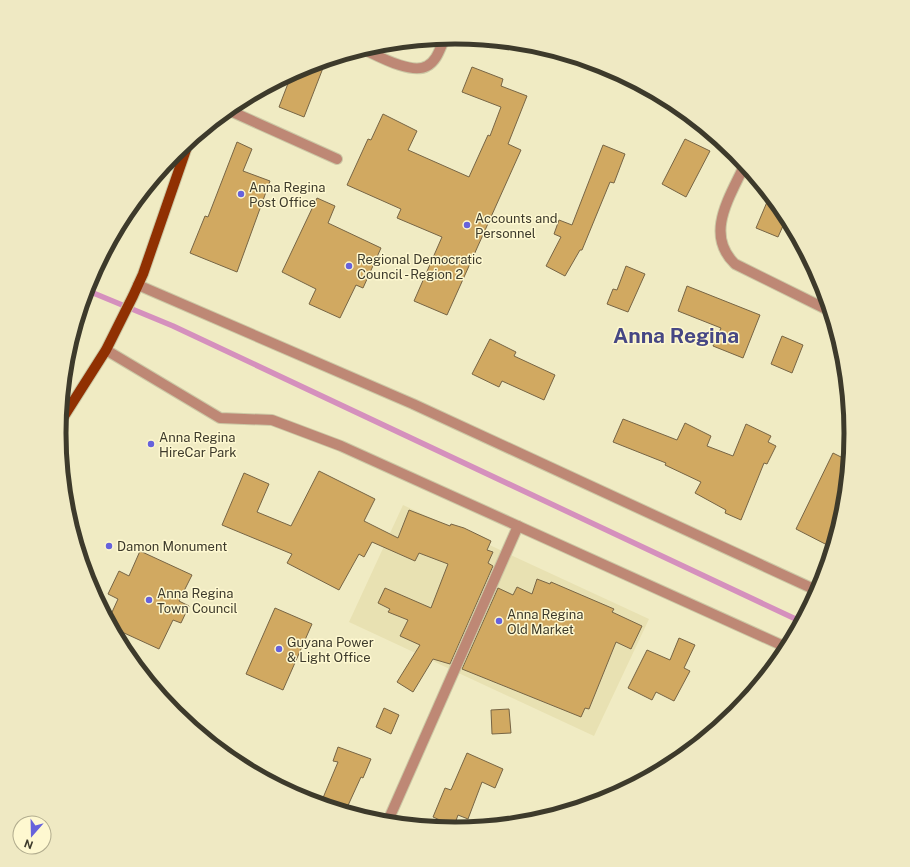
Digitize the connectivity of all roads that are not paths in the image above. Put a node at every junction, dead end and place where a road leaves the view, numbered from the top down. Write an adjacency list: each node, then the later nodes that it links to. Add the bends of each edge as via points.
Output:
1 (442, 45): 2 (street, via 427,67 415,69)
2 (372, 53)
3 (235, 113): 5 (street)
4 (184, 154): 7 (main road)
5 (337, 159)
6 (742, 171): 8 (street, via 720,224 719,236 725,255 735,264)
7 (138, 285): 9 (main road); 12 (street, via 413,404)
8 (824, 308)
9 (106, 350): 10 (main road); 11 (street, via 220,418 272,420 341,446)
10 (66, 413)
11 (518, 526): 13 (street); 14 (street)
12 (812, 588)
13 (782, 645)
14 (389, 818)

